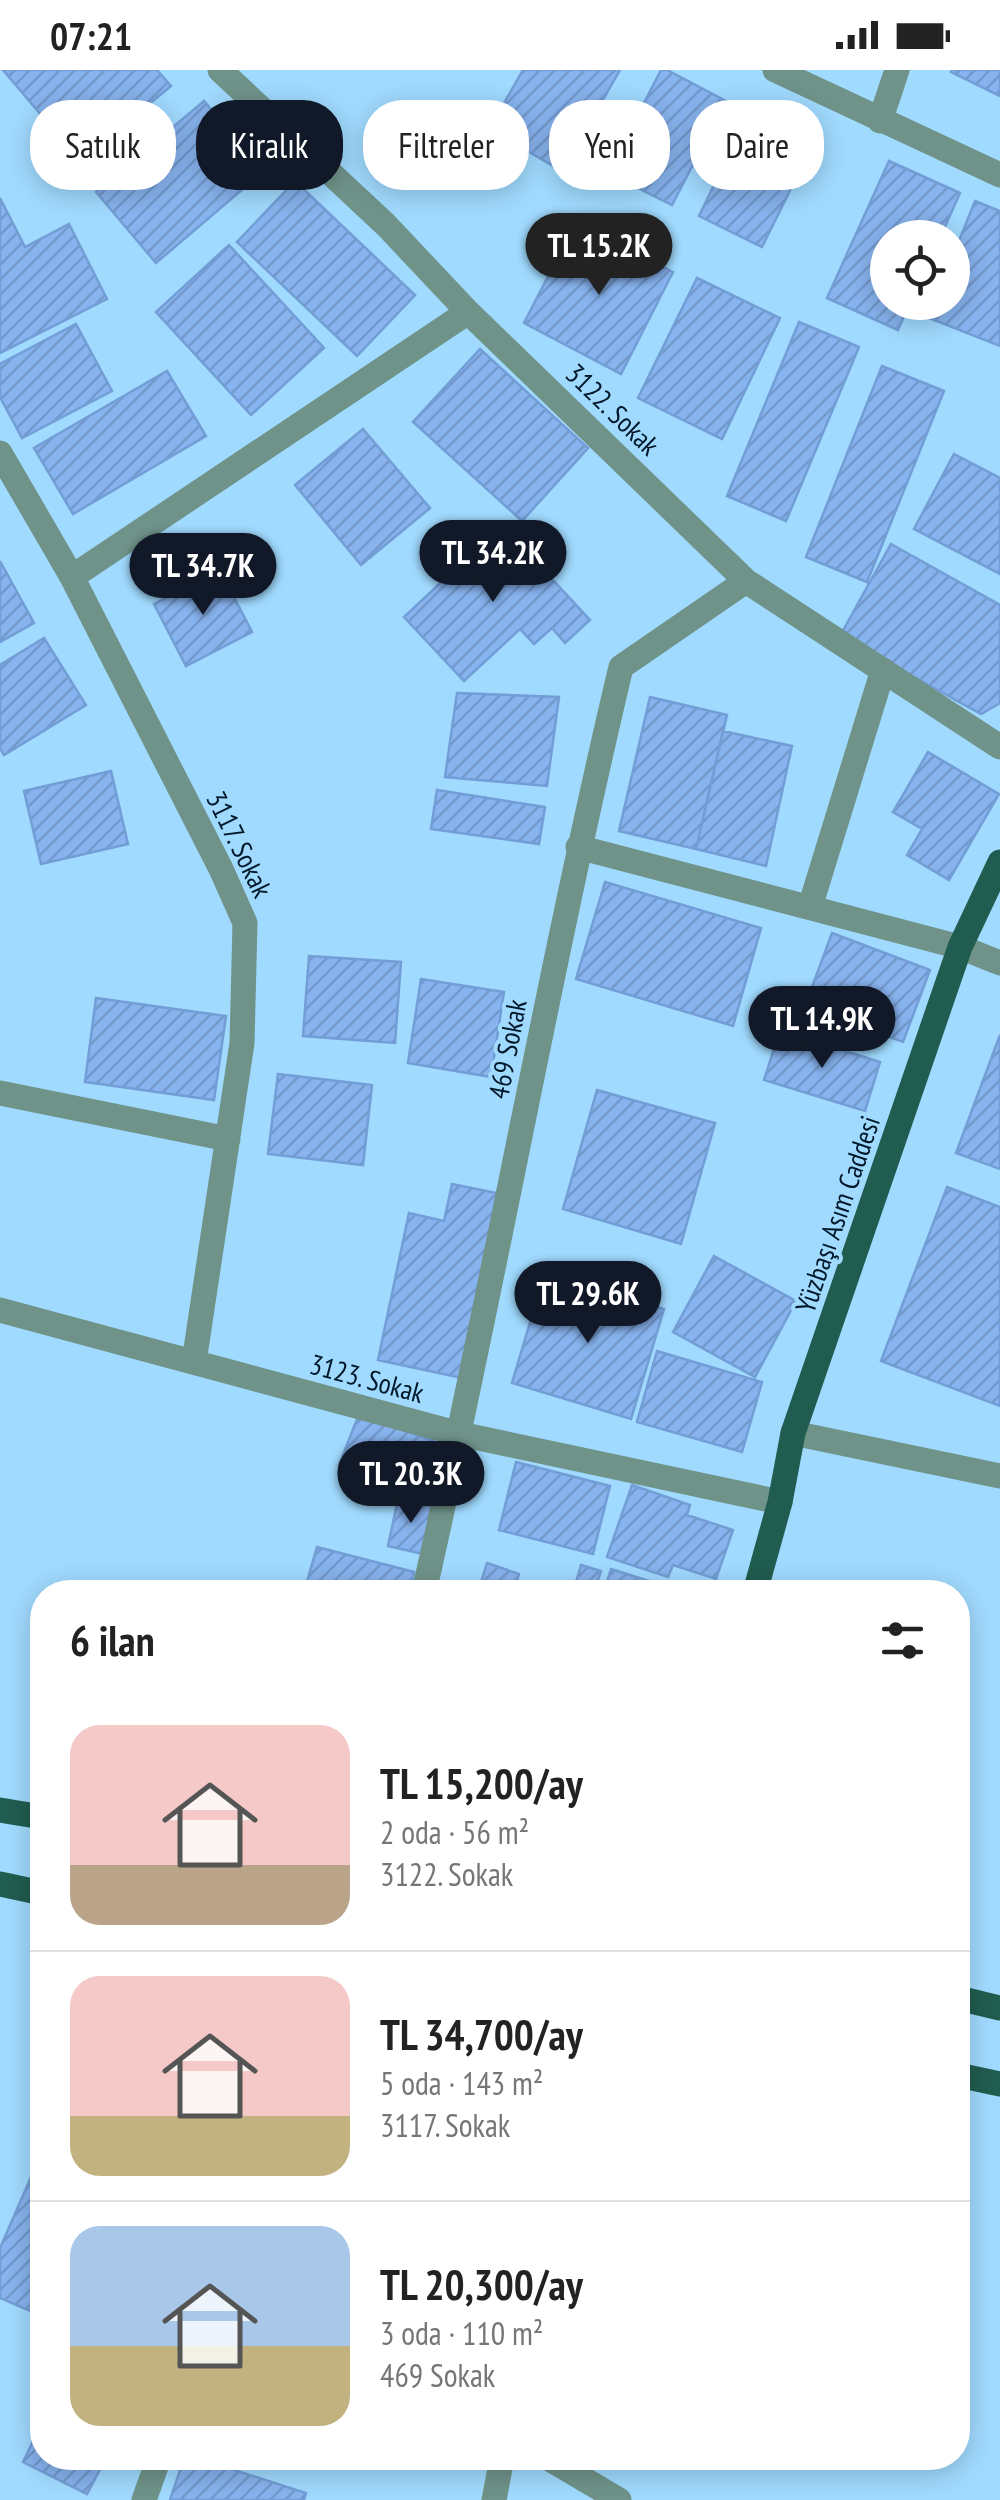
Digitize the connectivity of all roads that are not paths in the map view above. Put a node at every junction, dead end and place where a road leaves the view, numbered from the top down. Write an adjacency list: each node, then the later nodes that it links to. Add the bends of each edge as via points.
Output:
1 (220, 70): 6 (street, 3122. Sokak)
2 (775, 70): 4 (street)
3 (897, 70): 4 (street)
4 (880, 121): 5 (street)
5 (1000, 175)
6 (468, 312): 8 (street); 9 (street, 3122. Sokak)
7 (0, 453): 8 (street, 3117. Sokak)
8 (72, 578): 18 (street, 3117. Sokak, via 245,923 242,1042)
9 (746, 581): 10 (street, 3122. Sokak); 12 (street, 469 Sokak, via 620,667)
10 (883, 670): 11 (street, 3122. Sokak); 14 (street)
11 (1000, 747)
12 (578, 847): 14 (street); 22 (street, 469 Sokak)
13 (1000, 862): 15 (main road, Yüzbaşı Asım Caddesi)
14 (810, 907): 15 (street)
15 (960, 947): 16 (street); 21 (main road, Yüzbaşı Asım Caddesi)
16 (1000, 963)
17 (0, 1092): 18 (street)
18 (228, 1139): 20 (street, 3117. Sokak)
19 (0, 1310): 20 (street, 3123. Sokak)
20 (194, 1362): 22 (street, 3123. Sokak)
21 (793, 1433): 23 (street); 24 (main road, Yüzbaşı Asım Caddesi)
22 (460, 1434): 24 (street, 3123. Sokak); 25 (street, 469 Sokak)
23 (1000, 1476)
24 (780, 1502): 26 (main road, Yüzbaşı Asım Caddesi)
25 (427, 1580)
26 (757, 1580)
27 (0, 1810): 28 (main road)
28 (30, 1816)
29 (0, 1884): 30 (main road)
30 (30, 1890)
31 (970, 2001): 32 (main road)
32 (1000, 2008)
33 (970, 2078): 34 (main road)
34 (1000, 2084)
35 (155, 2470): 38 (street)
36 (500, 2470): 39 (street)
37 (568, 2470): 40 (street)
38 (144, 2500)
39 (494, 2500)
40 (619, 2500)

